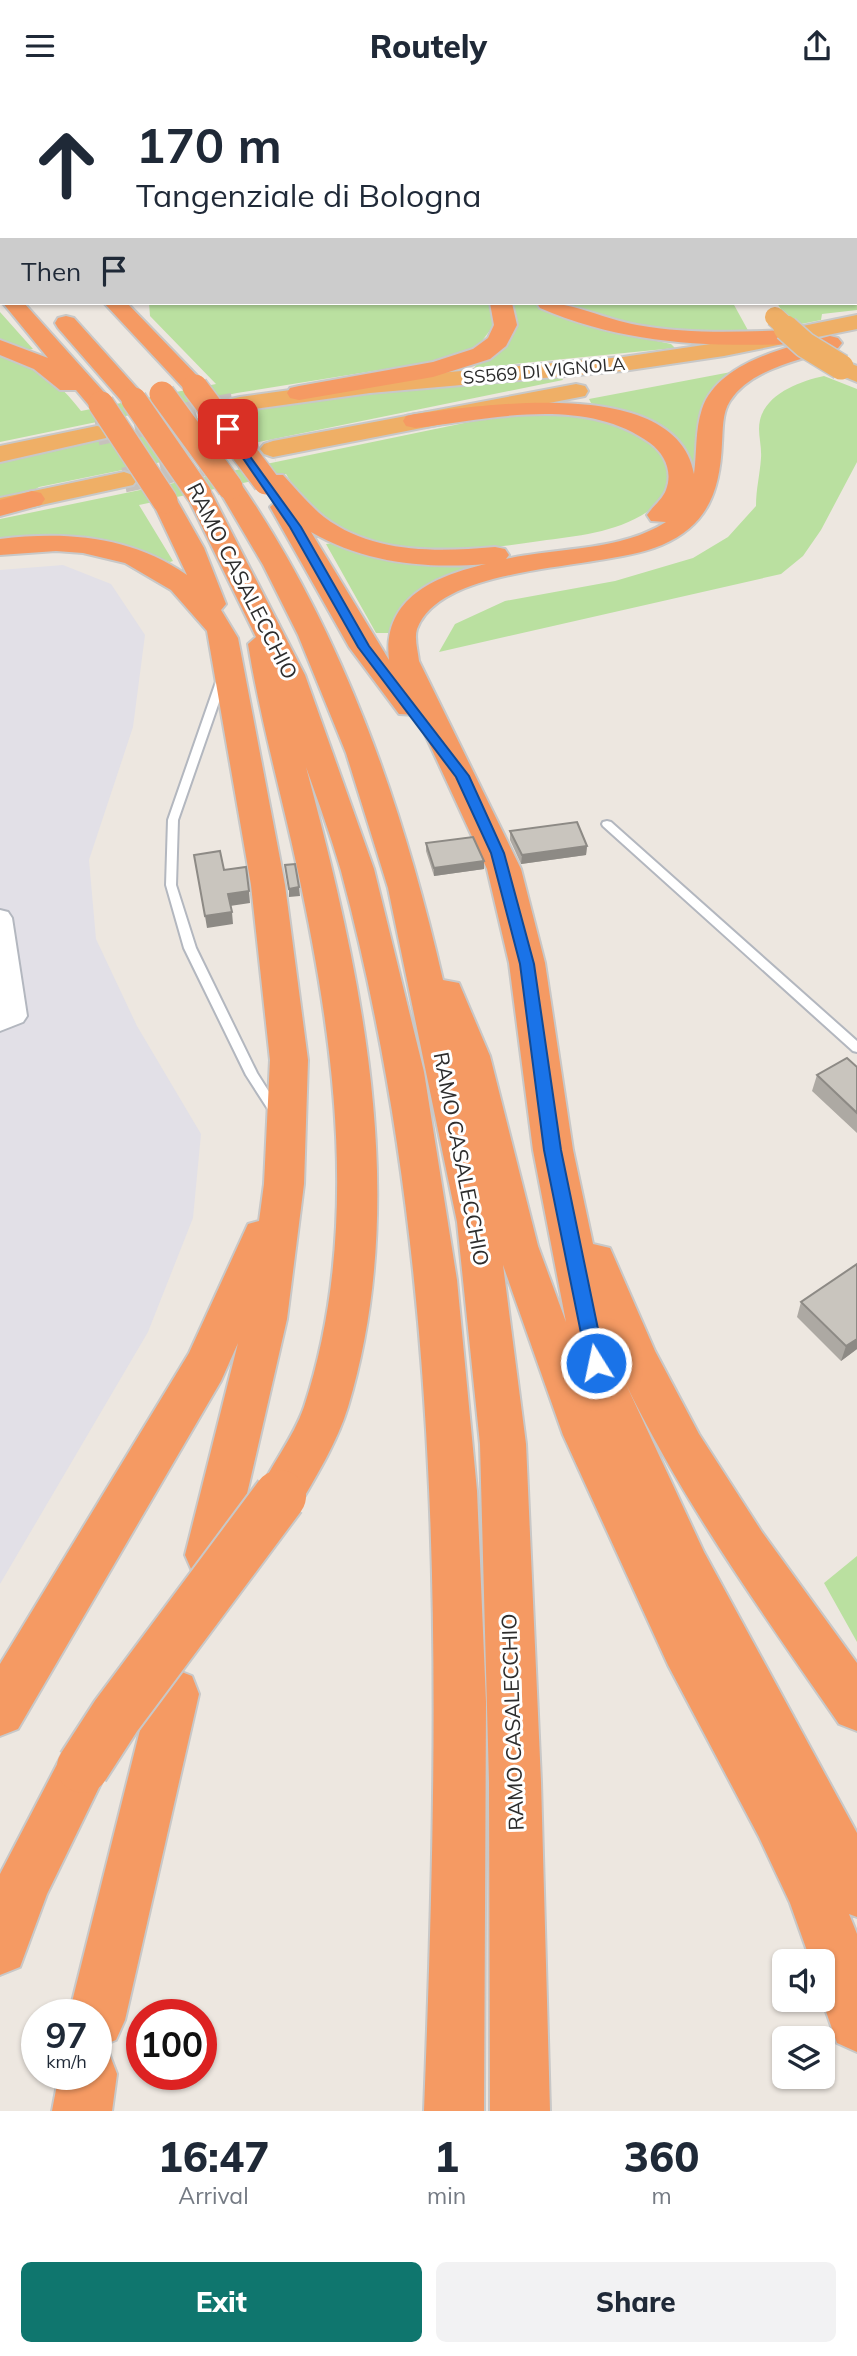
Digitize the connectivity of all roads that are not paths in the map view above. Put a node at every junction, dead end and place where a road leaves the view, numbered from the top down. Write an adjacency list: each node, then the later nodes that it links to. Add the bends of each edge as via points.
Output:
1 (14, 305): 14 (highway)
2 (117, 305): 10 (highway)
3 (142, 305): 10 (highway)
4 (502, 305): 12 (highway, via 506,317 503,331 475,357 437,371)
5 (553, 305): 7 (highway, via 606,326 655,337 701,340)
6 (54, 312): 23 (highway, RAMO CASALECCHIO, bridge, via 134,400 199,493)
7 (778, 319): 8 (highway, SS569 DI VIGNOLA); 8 (highway, bridge, via 805,345); 12 (highway, SS569 DI VIGNOLA, via 638,363)
8 (849, 341): 15 (highway, SS569 DI VIGNOLA); 26 (highway, via 757,370 721,396 711,421 705,492 695,510 674,528 624,548 471,576 436,591 416,608 403,629 404,661)
9 (0, 347): 14 (highway, via 42,364)
10 (172, 361): 20 (highway, bridge)
11 (144, 374): 28 (highway, RAMO CASALECCHIO, bridge, via 201,443 277,565 335,684)
12 (299, 393): 13 (highway, SS569 DI VIGNOLA)
13 (240, 404)
14 (96, 405): 24 (highway, bridge, via 128,442 165,501 190,548)
15 (415, 421): 17 (highway, SS569 DI VIGNOLA); 20 (highway, via 537,407 609,414 662,440 677,457 681,487 660,515 618,535 501,554 436,558 382,551 338,536 318,525)
16 (97, 433): 18 (highway)
17 (273, 449)
18 (0, 454)
19 (124, 480): 21 (highway)
20 (270, 481): 26 (highway, via 364,647)
21 (0, 507)
22 (0, 547): 24 (highway, via 68,544 139,557 184,584)
23 (255, 597): 40 (highway, bridge, via 271,693 345,1022 359,1167 354,1273 340,1361 325,1409 280,1496 83,1767 24,1882); 45 (highway, RAMO CASALECCHIO, via 319,743 370,914 408,1094 436,1285 448,1406 458,1610 459,1941)
24 (223, 630): 25 (highway)
25 (227, 665): 32 (highway, via 268,885 289,1060); 32 (lane, via 173,820 171,885 190,948 216,1005 251,1075)
26 (462, 776): 33 (highway, via 498,853 527,964)
27 (607, 824): 31 (lane)
28 (405, 888): 42 (highway, via 471,1056 517,1246 586,1434 685,1648 814,1893); 46 (highway, RAMO CASALECCHIO, via 477,1222 503,1444 516,1796)
29 (0, 918): 30 (street, via 14,1016)
30 (0, 1022)
31 (857, 1048)
32 (286, 1128): 34 (highway)
33 (553, 1150): 37 (highway, via 621,1328 678,1441 726,1519); 39 (highway, via 596,1363 616,1416 687,1568)
34 (284, 1184): 35 (highway, via 266,1319); 38 (highway, via 205,1367)
35 (209, 1555)
36 (174, 1694): 41 (highway)
37 (857, 1706)
38 (0, 1711)
39 (857, 1889)
40 (0, 1947)
41 (101, 1999)
42 (857, 2023)
43 (85, 2090): 44 (highway)
44 (82, 2111)
45 (454, 2111)
46 (520, 2111)

